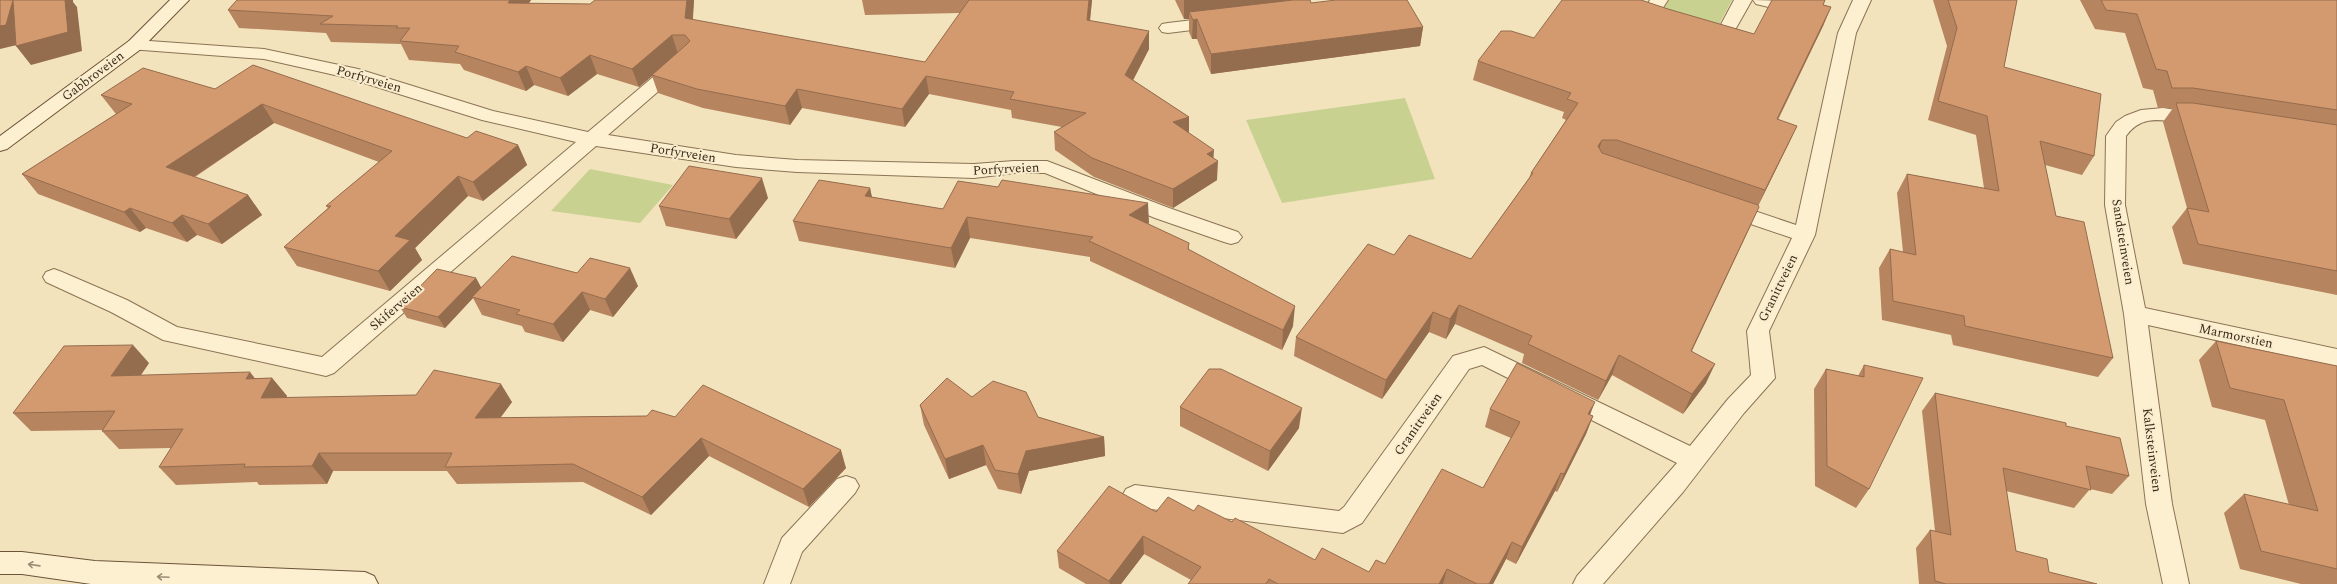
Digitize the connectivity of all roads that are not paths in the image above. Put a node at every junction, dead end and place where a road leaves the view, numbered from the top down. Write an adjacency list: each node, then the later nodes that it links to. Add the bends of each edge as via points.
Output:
1 (180, 0): 9 (street, Gabbroveien)
2 (1659, 0): 3 (street, via 1653,9 1655,16 1668,23 1717,37 1726,33)
3 (1743, 0)
4 (1762, 0): 6 (street)
5 (1862, 0): 15 (street, Granittveien, via 1847,33)
6 (1781, 5)
7 (1233, 20): 8 (street)
8 (1168, 28)
9 (135, 44): 12 (street, Porfyrveien, via 264,54 352,73 490,116); 13 (street, Gabbroveien)
10 (685, 59): 12 (street, Skiferveien)
11 (2216, 121): 18 (street, Sandsteinveien, via 2179,115 2153,115 2134,118 2121,127 2116,136 2115,205)
12 (592, 139): 16 (street, Porfyrveien, via 736,161 797,166 974,171 1047,167 1162,213); 17 (street, Skiferveien, via 326,367 171,334 119,306)
13 (0, 146)
14 (1708, 202): 15 (street)
15 (1804, 235): 20 (street, Granittveien, via 1758,331 1764,378 1736,406)
16 (1231, 237)
17 (54, 277)
18 (2135, 314): 19 (street, Marmorstien); 28 (street, Kalksteinveien, via 2159,504)
19 (2337, 358)
20 (1695, 460): 22 (street, Granittveien, via 1484,356 1461,362 1353,515 1343,522); 27 (street, Granittveien)
21 (846, 486): 26 (street, via 791,546)
22 (1135, 496)
23 (0, 563): 24 (street, one-way to 23, via 95,573 22,563)
24 (299, 583): 25 (street)
25 (365, 584)
26 (777, 584)
27 (1586, 584)
28 (2176, 584)

